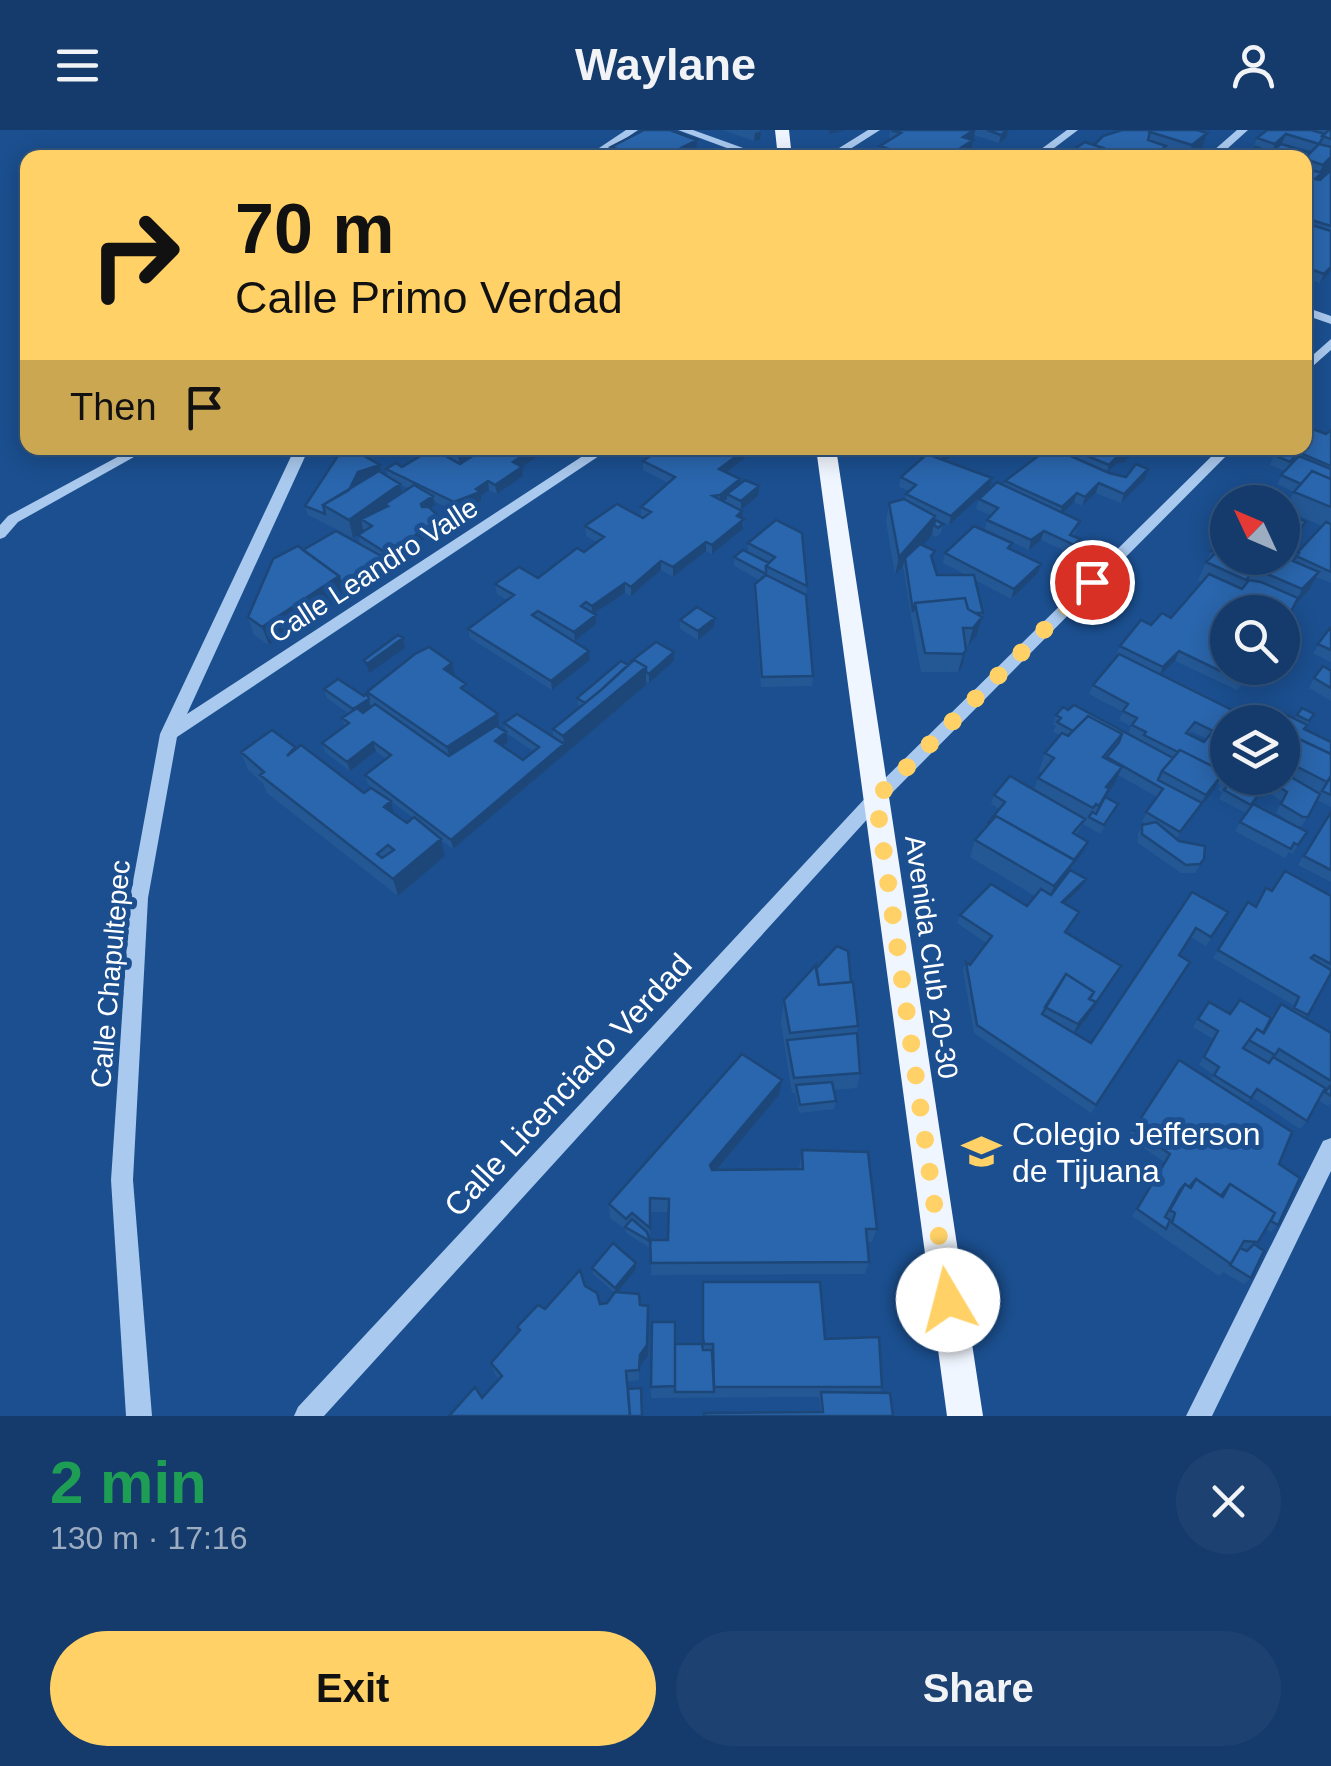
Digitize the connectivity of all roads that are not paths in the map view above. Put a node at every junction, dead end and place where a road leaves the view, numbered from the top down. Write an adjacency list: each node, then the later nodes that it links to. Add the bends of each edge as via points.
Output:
1 (633, 130): 6 (street)
2 (682, 130): 7 (street)
3 (875, 130): 8 (street)
4 (1073, 130): 9 (street)
5 (1243, 130): 10 (street)
6 (602, 150)
7 (742, 150)
8 (841, 150)
9 (1045, 150)
10 (1219, 150)
11 (1331, 345): 12 (street)
12 (1312, 363)
13 (130, 455): 18 (street, via 13,519)
14 (299, 455): 19 (street, Calle Chapultepec)
15 (593, 455): 19 (street, Calle Leandro Valle)
16 (827, 455): 20 (main road, Avenida Club 20-30)
17 (1220, 455): 20 (street, Calle Licenciado Verdad)
18 (0, 534)
19 (169, 734): 22 (street, Calle Chapultepec, via 139,898 122,1180)
20 (876, 798): 23 (street, Calle Licenciado Verdad); 24 (main road, Avenida Club 20-30)
21 (1331, 1148): 25 (street)
22 (139, 1416)
23 (307, 1416)
24 (965, 1416)
25 (1198, 1416)

